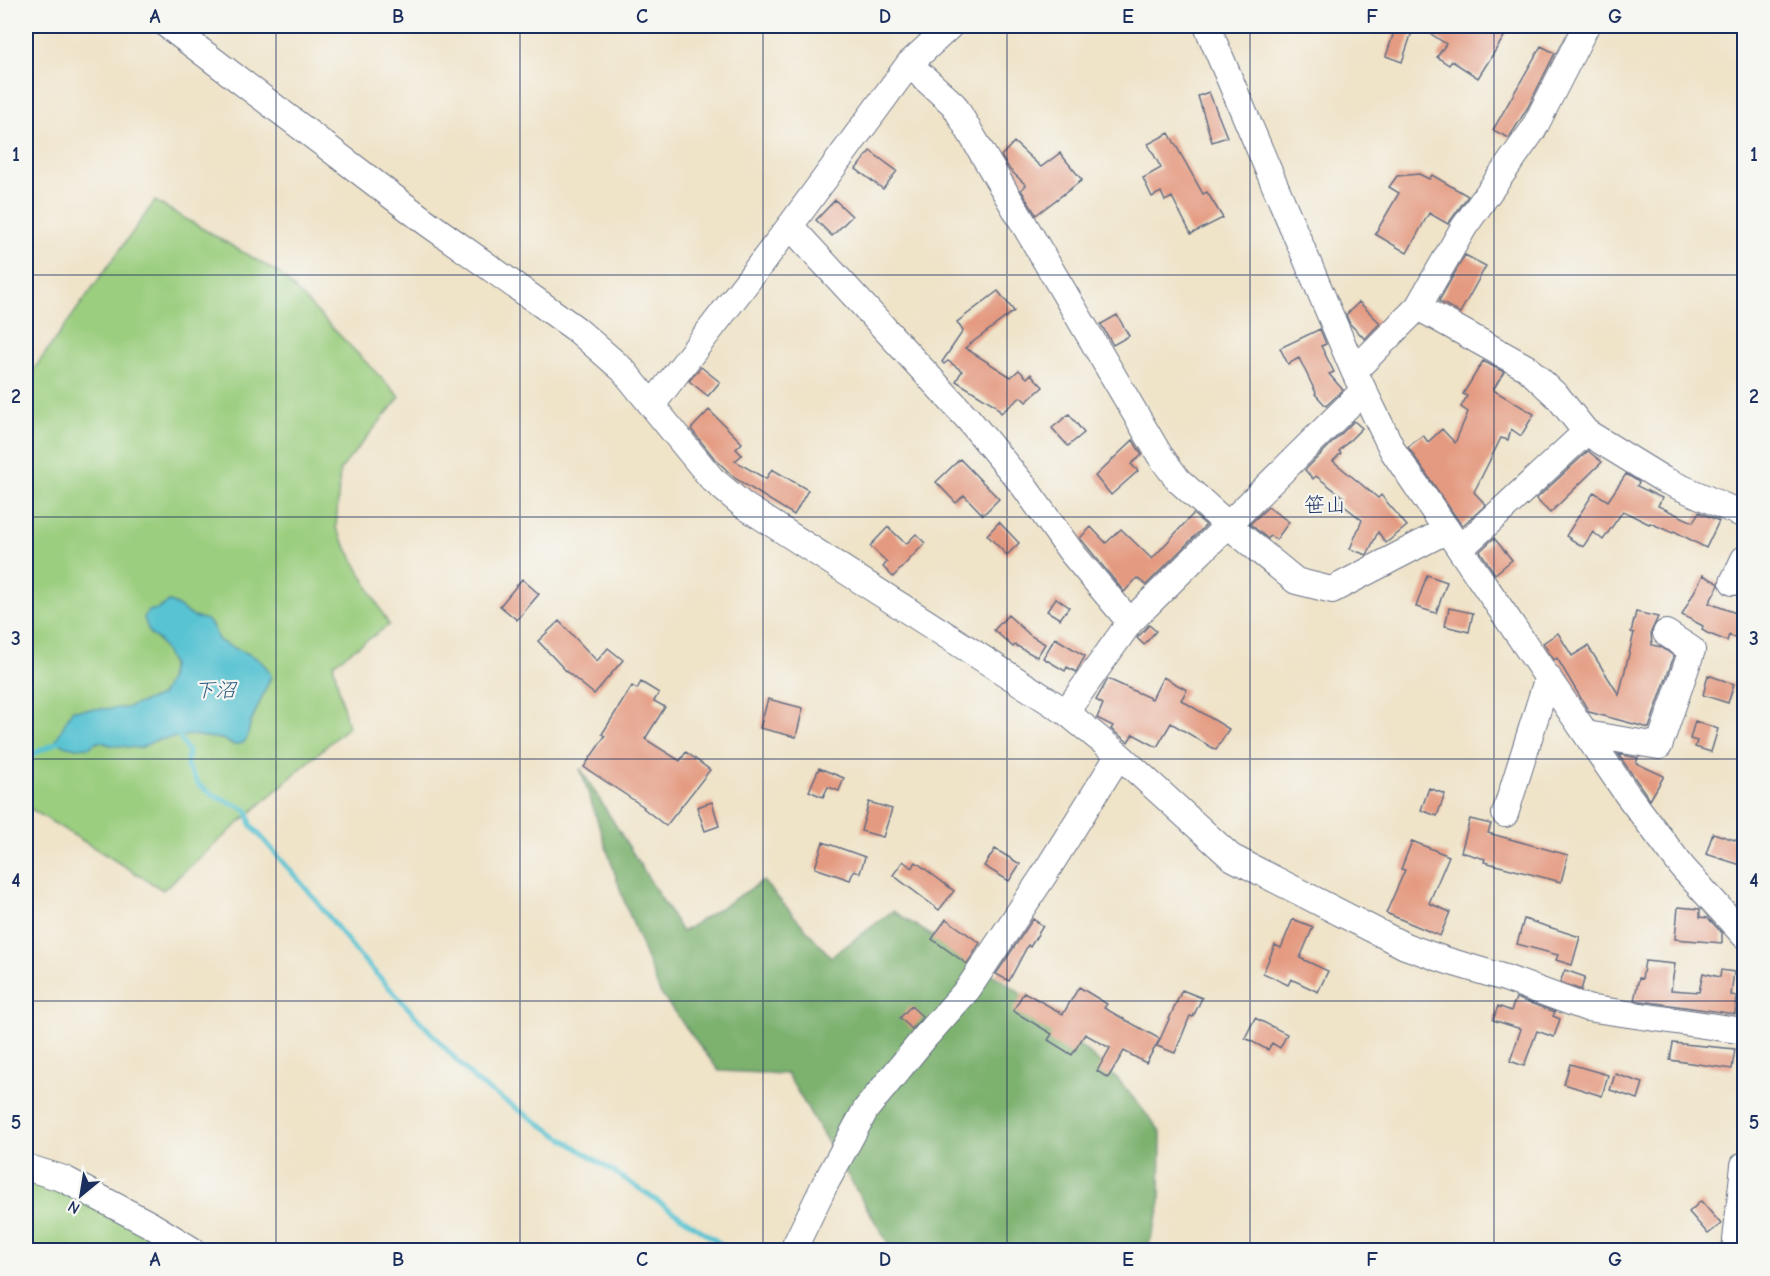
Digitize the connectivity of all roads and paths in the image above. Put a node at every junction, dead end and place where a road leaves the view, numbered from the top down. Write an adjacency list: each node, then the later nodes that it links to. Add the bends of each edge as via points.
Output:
1 (168, 26): 9 (street, via 426,222 576,329 623,370)
2 (950, 26): 5 (street)
3 (1207, 26): 8 (street)
4 (1587, 26): 7 (street, via 1533,130 1464,227)
5 (909, 64): 6 (street); 12 (street, via 954,105 1159,454 1178,480)
6 (790, 226): 9 (street); 16 (street, via 969,420)
7 (1418, 307): 8 (street); 10 (street, via 1527,368 1558,397)
8 (1359, 381): 12 (street); 13 (street, via 1394,451)
9 (652, 405): 19 (street, via 712,479 743,505)
10 (1586, 432): 11 (street, via 1664,480); 13 (street)
11 (1744, 515)
12 (1228, 525): 13 (street, via 1296,581 1332,590); 16 (street)
13 (1453, 539): 18 (street)
14 (1744, 559): 15 (street)
15 (1733, 582)
16 (1130, 622): 19 (street)
17 (1666, 633): 20 (street, via 1692,650 1659,746)
18 (1548, 677): 20 (street); 22 (street)
19 (1066, 712): 21 (street)
20 (1586, 734): 23 (street, via 1683,868)
21 (1119, 755): 24 (street, via 1231,857 1406,946 1587,1008); 28 (street, via 968,989 866,1108)
22 (1505, 814)
23 (1744, 935)
24 (1744, 1031)
25 (1744, 1165): 29 (street)
26 (26, 1167): 27 (street, via 64,1179)
27 (192, 1251)
28 (793, 1251)
29 (1735, 1251)

